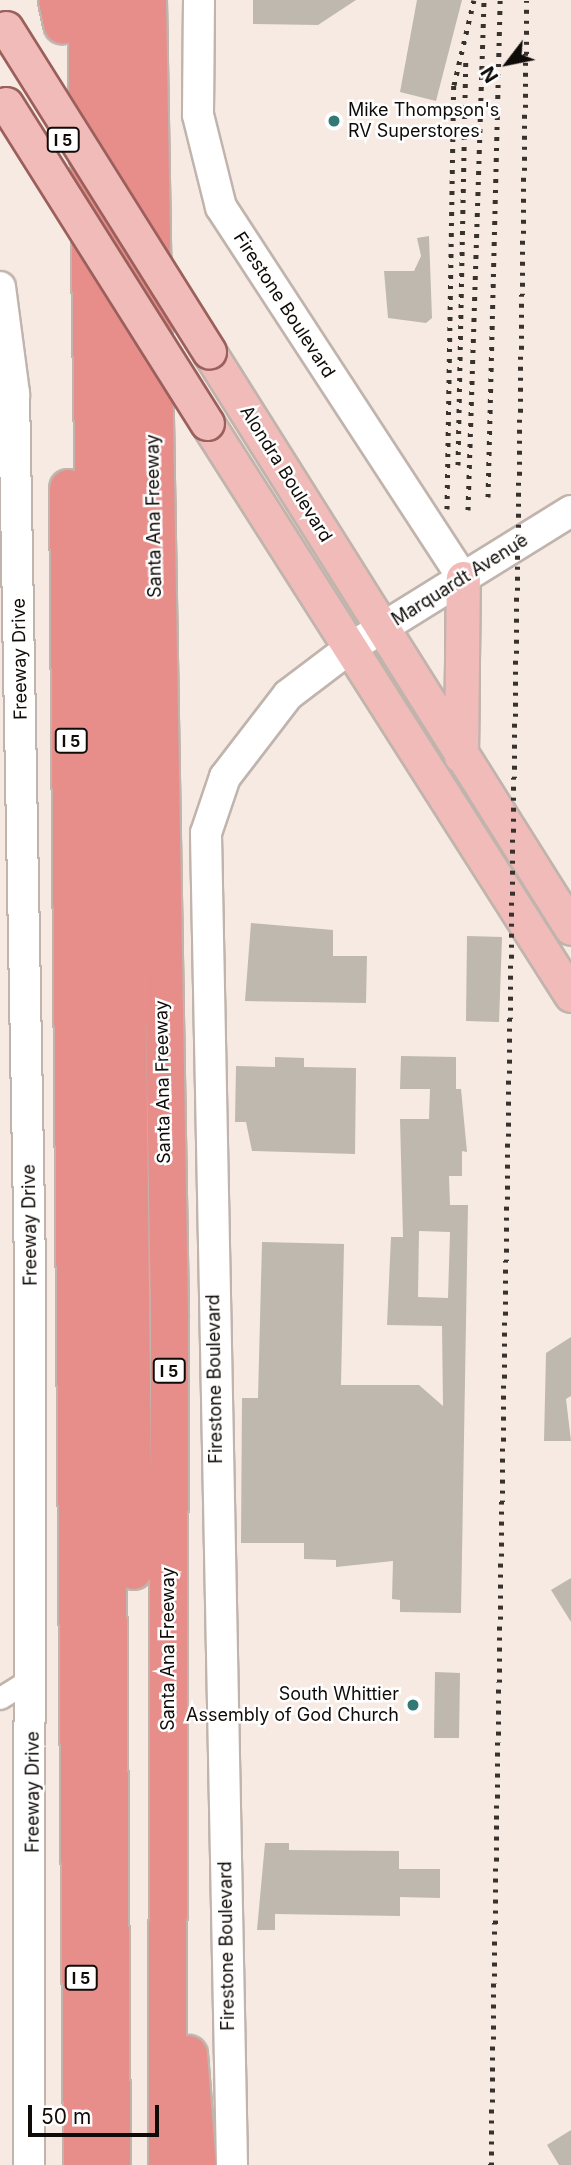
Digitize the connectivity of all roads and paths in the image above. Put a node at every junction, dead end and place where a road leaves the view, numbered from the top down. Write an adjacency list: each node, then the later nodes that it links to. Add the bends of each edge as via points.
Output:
1 (116, 0): 24 (highway, via 133,1308)
2 (147, 0): 19 (highway, Santa Ana Freeway / I 5, via 169,1317)
3 (199, 0): 9 (street, Firestone Boulevard, via 198,115 221,207)
4 (66, 6): 18 (highway, I 5); 23 (highway, via 106,1228)
5 (3, 24): 10 (main road, Alondra Boulevard, bridge)
6 (3, 99): 11 (main road, bridge)
7 (0, 287): 13 (street, Freeway Drive, via 14,394)
8 (571, 511): 9 (street, Marquardt Avenue)
9 (463, 578): 10 (street, Marquardt Avenue); 12 (main road)
10 (382, 628): 11 (street, Marquardt Avenue); 12 (main road, Alondra Boulevard)
11 (349, 648): 15 (main road); 27 (street, Firestone Boulevard, via 288,695 243,749 214,803 203,862)
12 (461, 756): 14 (main road, Alondra Boulevard)
13 (12, 864): 16 (street, Freeway Drive)
14 (571, 928)
15 (571, 995)
16 (32, 1678): 17 (street); 20 (street, Freeway Drive)
17 (0, 1698)
18 (80, 1791): 21 (highway); 22 (highway, I 5)
19 (167, 1861): 25 (highway, Santa Ana Freeway / I 5); 26 (highway)
20 (29, 2165)
21 (60, 2165)
22 (82, 2165)
23 (111, 2165)
24 (135, 2165)
25 (167, 2165)
26 (197, 2165)
27 (232, 2165)

